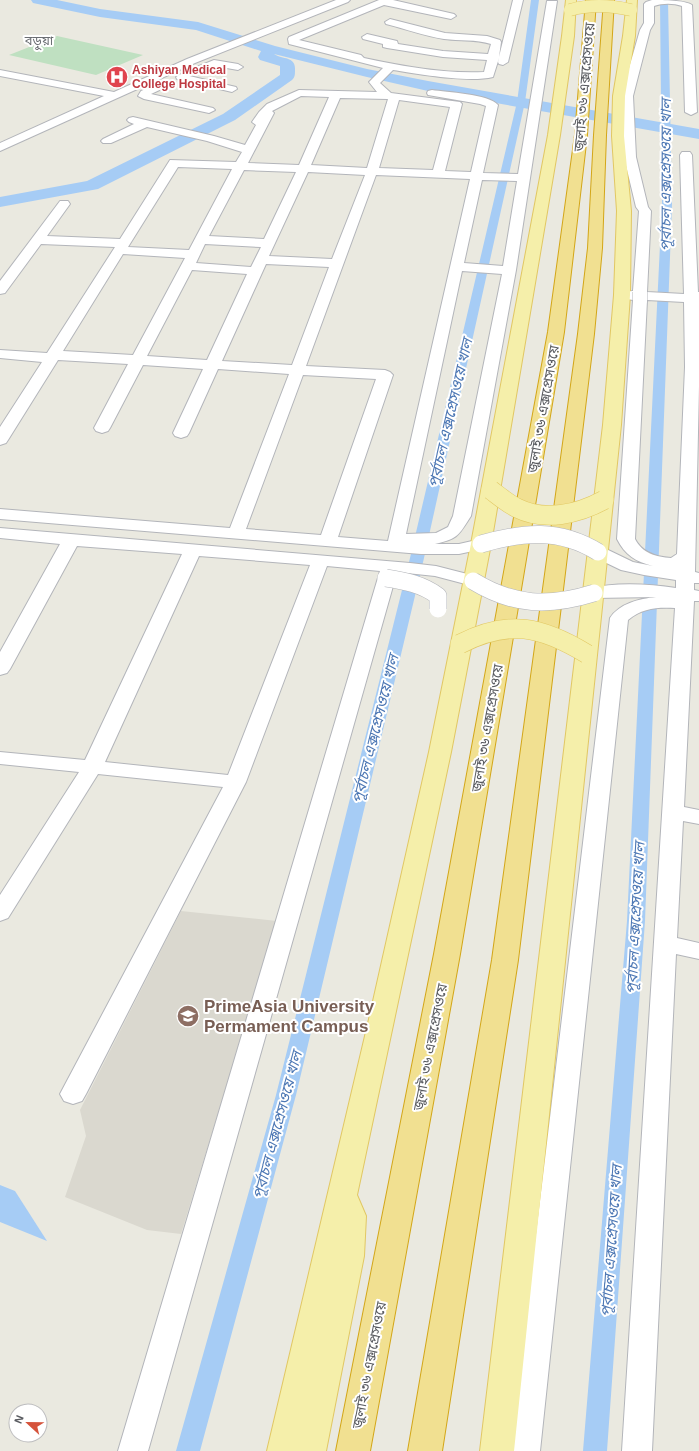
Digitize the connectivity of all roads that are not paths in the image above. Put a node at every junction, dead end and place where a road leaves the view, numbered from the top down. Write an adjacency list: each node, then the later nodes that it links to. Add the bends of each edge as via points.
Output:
1 (345, 0): 24 (street, via 217,50)
2 (518, 0): 20 (street)
3 (551, 0): 26 (street); 43 (street)
4 (591, 0): 33 (highway, জুলাই ৩৬ এক্সপ্রেসওয়ে, via 584,96)
5 (609, 0): 33 (highway, জুলাই ৩৬ এক্সপ্রেসওয়ে, via 603,96)
6 (570, 3): 7 (main road, bridge, via 618,7); 33 (main road, via 560,93)
7 (632, 5): 27 (main road)
8 (390, 22): 9 (street)
9 (422, 30): 10 (street); 12 (street); 14 (street, via 451,16 383,2 293,39 293,42)
10 (445, 36): 13 (street); 15 (street, via 496,42)
11 (367, 37): 12 (street)
12 (390, 44): 13 (street); 14 (street)
13 (424, 51): 15 (street)
14 (357, 57): 17 (street)
15 (494, 58): 17 (street, via 490,75 484,76 426,72)
16 (238, 68): 19 (street, via 214,63)
17 (384, 73): 25 (street, via 374,82)
18 (0, 74): 24 (street)
19 (181, 77): 22 (street); 28 (street, via 144,94)
20 (499, 79)
21 (459, 85): 42 (street, via 434,87 492,105)
22 (232, 89)
23 (336, 94): 25 (street); 38 (street, via 299,93 271,106 263,114); 39 (street)
24 (116, 95): 35 (street)
25 (392, 96): 40 (street); 41 (street, via 456,104)
26 (540, 96)
27 (623, 96): 30 (street, via 649,23 650,4 680,2 687,5); 33 (main road)
28 (168, 101): 29 (street); 32 (street, via 133,120)
29 (210, 110)
30 (691, 112)
31 (268, 113): 36 (street)
32 (145, 123): 34 (street); 36 (street)
33 (596, 136): 56 (main road, via 624,211); 57 (street, via 630,157 645,211); 67 (main road, via 504,422); 99 (highway, জুলাই ৩৬ এক্সপ্রেসওয়ে, via 556,332 447,954); 100 (highway, জুলাই ৩৬ এক্সপ্রেসওয়ে, via 595,248 586,334 505,960)
34 (106, 141)
35 (0, 147)
36 (248, 150): 38 (street)
37 (686, 155): 58 (street)
38 (238, 165): 39 (street); 46 (street); 48 (street, via 174,163)
39 (303, 169): 40 (street); 47 (street)
40 (372, 172): 41 (street); 50 (street)
41 (438, 174): 42 (street)
42 (477, 176): 43 (street); 53 (street)
43 (524, 178): 54 (street)
44 (64, 204): 45 (street)
45 (37, 240): 48 (street); 55 (street)
46 (201, 240): 47 (street); 49 (street)
47 (269, 243): 51 (street)
48 (121, 247): 49 (street); 60 (street)
49 (193, 254): 52 (street)
50 (337, 263): 51 (street); 63 (street)
51 (259, 265): 52 (street); 62 (street)
52 (187, 266): 61 (street)
53 (457, 267): 54 (street); 77 (street)
54 (509, 270): 77 (street, via 462,516 454,530 442,537 418,540)
55 (0, 290)
56 (622, 295): 57 (street); 68 (main road)
57 (640, 296): 58 (street); 80 (street, via 626,539 628,546 635,553 645,558 674,564)
58 (691, 297): 80 (street)
59 (0, 354): 60 (street)
60 (52, 356): 61 (street); 66 (street)
61 (138, 360): 62 (street); 64 (street)
62 (212, 365): 63 (street); 65 (street)
63 (297, 370): 71 (street); 73 (street, via 385,375)
64 (102, 428)
65 (181, 433)
66 (0, 440)
67 (490, 490): 68 (main road, bridge, via 520,510 541,514 576,513); 74 (main road)
68 (604, 500): 76 (main road)
69 (0, 514): 71 (street)
70 (0, 533): 72 (street)
71 (236, 534): 73 (street)
72 (71, 540): 75 (street); 85 (street)
73 (328, 541): 77 (street)
74 (481, 544): 76 (street, bridge, via 515,535 542,534 579,541); 77 (street); 79 (main road)
75 (193, 550): 78 (street); 87 (street)
76 (598, 552): 80 (street, via 627,566); 81 (main road)
77 (392, 558): 78 (street); 79 (street); 82 (street, bridge, via 406,581 428,588 438,596); 96 (street)
78 (320, 561): 88 (street)
79 (473, 581): 81 (street, bridge, via 497,595 521,602 569,601); 83 (main road)
80 (689, 584): 81 (street); 89 (street); 102 (street, via 655,602 638,605 619,618)
81 (594, 593): 84 (main road)
82 (438, 609)
83 (460, 644): 84 (main road, bridge, via 474,635 489,630 521,628 559,637); 95 (main road, via 440,752)
84 (587, 654): 101 (main road)
85 (0, 669)
86 (0, 758): 87 (street)
87 (92, 768): 88 (street); 91 (street)
88 (236, 782): 94 (street)
89 (672, 812): 90 (street); 92 (street)
90 (699, 817)
91 (0, 913)
92 (665, 944): 93 (street); 103 (street)
93 (699, 950)
94 (74, 1094)
95 (342, 1194): 97 (main road); 98 (main road, via 351,1216 349,1256)
96 (133, 1451)
97 (284, 1451)
98 (309, 1451)
99 (353, 1451)
100 (425, 1451)
101 (497, 1451)
102 (525, 1451)
103 (637, 1451)

